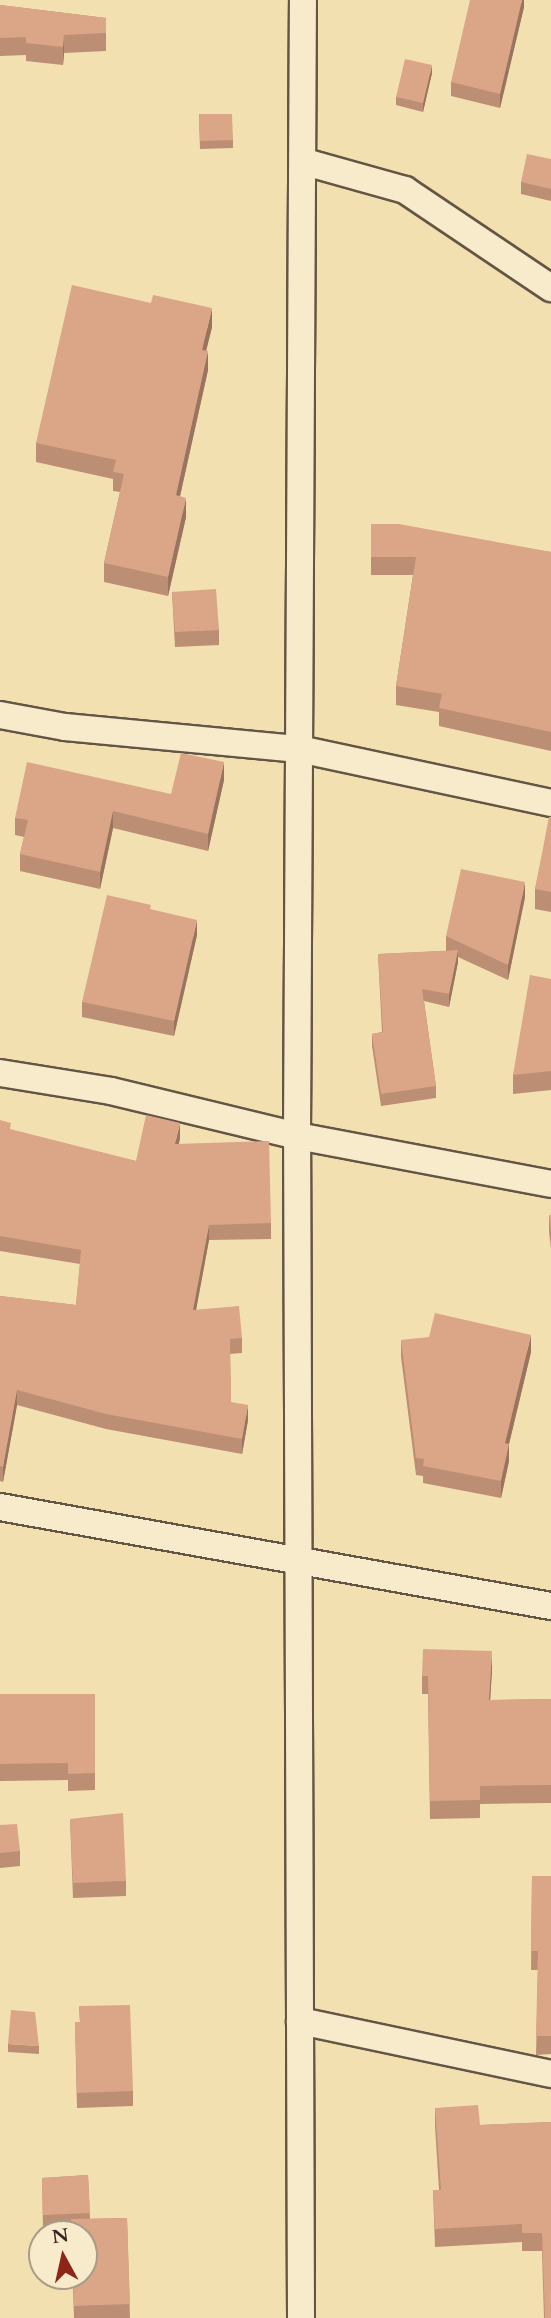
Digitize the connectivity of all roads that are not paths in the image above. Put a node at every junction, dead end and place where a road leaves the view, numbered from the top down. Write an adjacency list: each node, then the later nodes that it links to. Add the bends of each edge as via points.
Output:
1 (303, 0): 2 (street)
2 (305, 162): 3 (street, via 405,190); 5 (street)
3 (551, 288)
4 (0, 715): 5 (street, via 65,727)
5 (299, 749): 6 (street); 8 (street)
6 (551, 803)
7 (0, 1073): 8 (street, via 111,1091)
8 (297, 1136): 9 (street); 11 (street)
9 (551, 1184)
10 (0, 1507): 11 (street)
11 (298, 1561): 12 (street); 13 (street)
12 (551, 1606)
13 (300, 2021): 14 (street); 15 (street)
14 (551, 2074)
15 (301, 2318)

